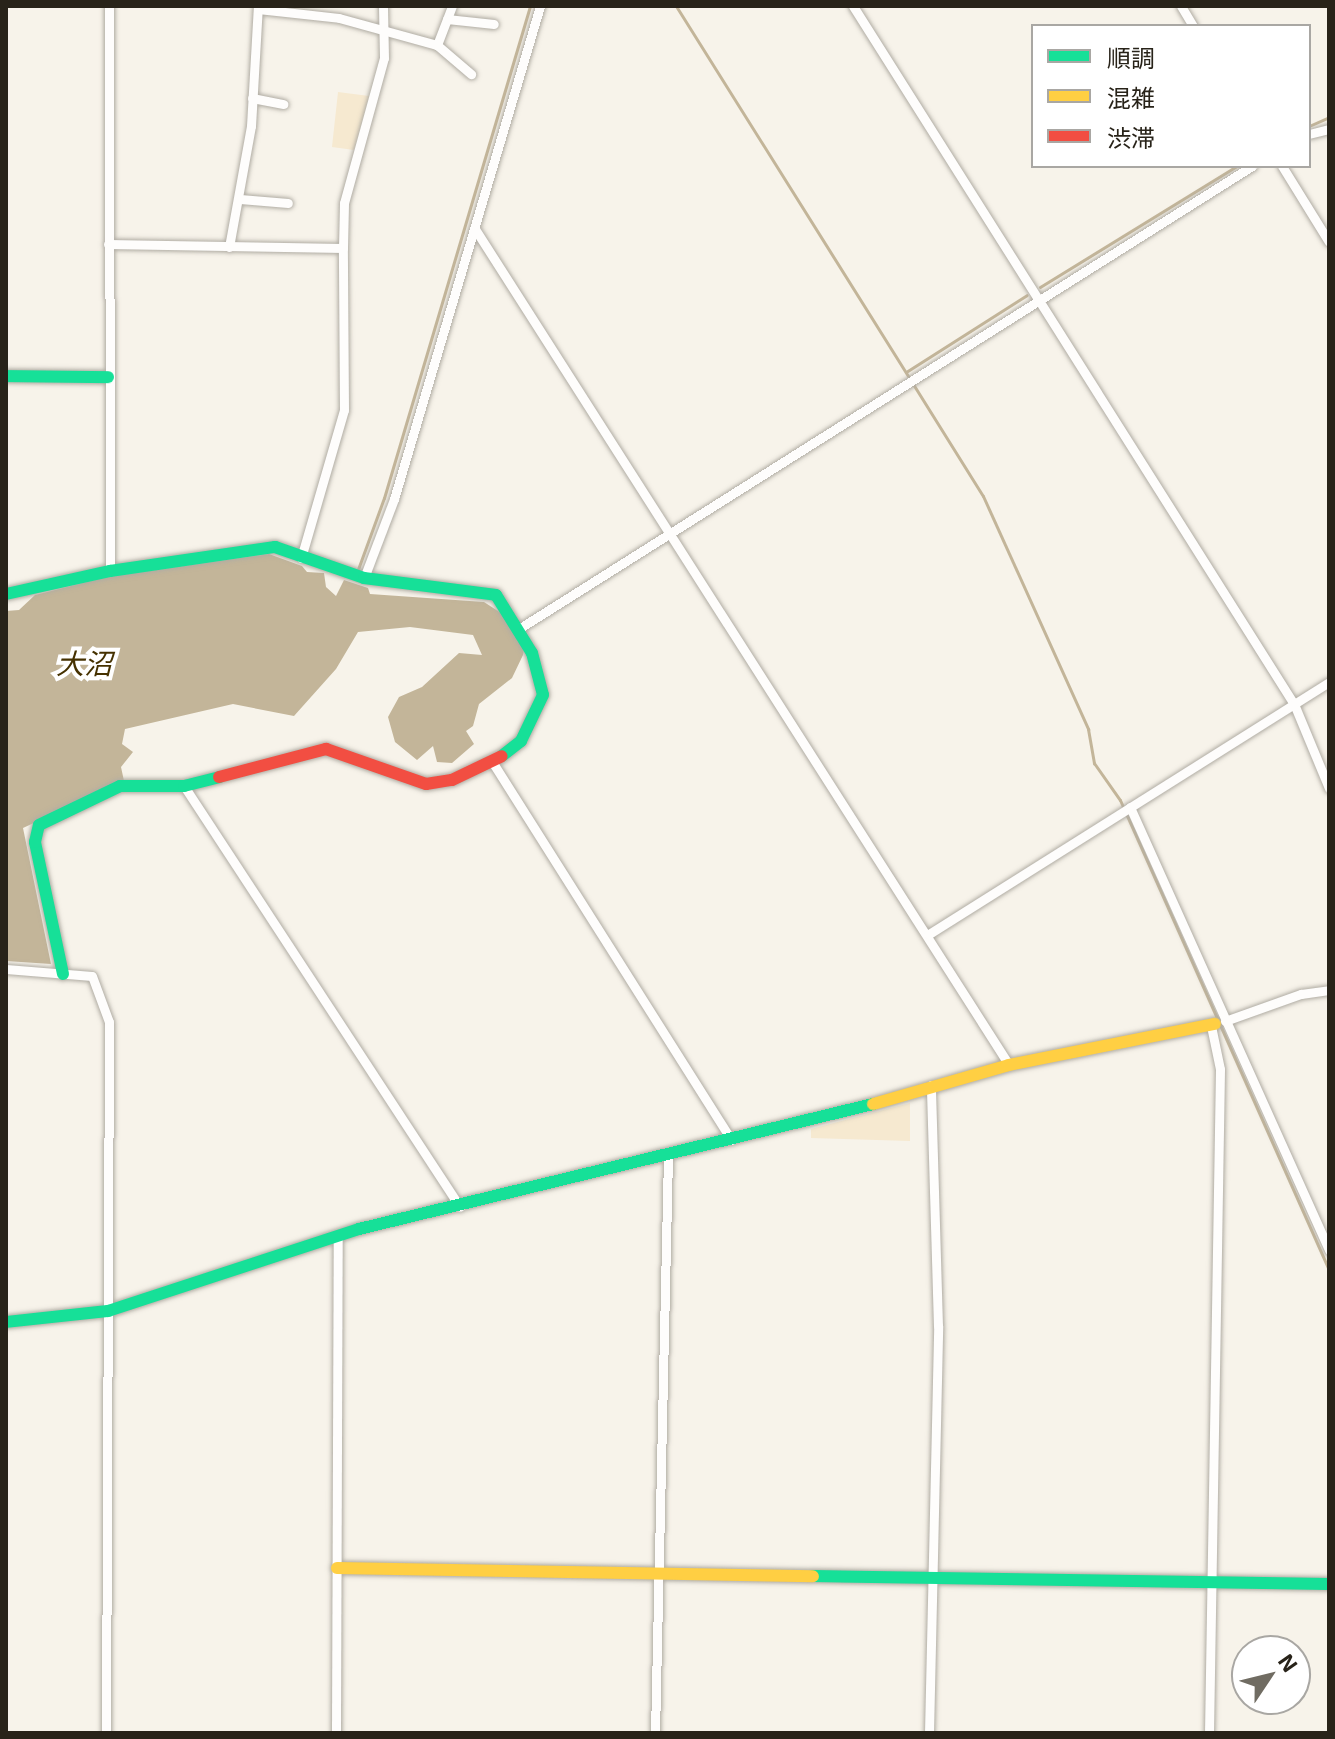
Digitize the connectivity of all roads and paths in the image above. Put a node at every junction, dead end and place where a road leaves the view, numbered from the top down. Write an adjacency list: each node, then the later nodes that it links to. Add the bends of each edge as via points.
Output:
1 (109, 6): 22 (street)
2 (383, 6): 11 (street)
3 (452, 6): 8 (street)
4 (540, 6): 20 (street)
5 (853, 6): 25 (street)
6 (1181, 6): 10 (street)
7 (258, 8): 11 (street, via 339,18); 14 (street)
8 (447, 19): 9 (street); 12 (street)
9 (494, 24)
10 (1192, 24)
11 (383, 30): 12 (street); 24 (street, via 384,58 344,203)
12 (437, 45): 13 (street)
13 (471, 74)
14 (252, 98): 15 (street); 18 (street)
15 (283, 104)
16 (1249, 168): 25 (street)
17 (1283, 168): 21 (street)
18 (240, 199): 19 (street); 23 (street)
19 (288, 203)
20 (475, 229): 28 (street); 31 (street, via 394,499)
21 (1329, 242)
22 (108, 244): 23 (street); 27 (street)
23 (229, 247): 24 (street)
24 (343, 248): 29 (street, via 344,410)
25 (1038, 302): 28 (street); 35 (street)
26 (6, 376): 27 (street)
27 (108, 377): 30 (street)
28 (667, 536): 33 (street); 40 (street, via 722,609)
29 (301, 558): 30 (street, via 268,546); 31 (street)
30 (110, 571): 32 (street)
31 (359, 576): 33 (street, via 484,591 505,604)
32 (6, 594)
33 (520, 628): 36 (street, via 543,695 521,741)
34 (1329, 682): 35 (street)
35 (1294, 704): 38 (street); 39 (street)
36 (493, 763): 37 (street, via 426,784 326,749); 47 (street)
37 (184, 786): 42 (street, via 120,786 35,832); 49 (street)
38 (1329, 788)
39 (1126, 810): 40 (street); 44 (street)
40 (929, 934): 45 (street)
41 (6, 969): 42 (street)
42 (63, 974): 52 (street, via 95,979 109,1022)
43 (1329, 990): 44 (street, via 1301,994)
44 (1220, 1023): 45 (street); 51 (street); 57 (street)
45 (1009, 1065): 46 (street)
46 (931, 1085): 47 (street); 56 (street, via 938,1326)
47 (731, 1140): 48 (street)
48 (668, 1156): 49 (street); 55 (street)
49 (460, 1207): 50 (street)
50 (338, 1236): 52 (street); 54 (street)
51 (1329, 1250)
52 (108, 1311): 53 (street); 59 (street)
53 (6, 1322)
54 (337, 1568): 55 (street); 60 (street)
55 (658, 1571): 56 (street); 61 (street)
56 (931, 1577): 57 (street); 62 (street)
57 (1213, 1582): 58 (street); 63 (street)
58 (1329, 1584)
59 (106, 1733)
60 (336, 1733)
61 (655, 1733)
62 (929, 1733)
63 (1209, 1733)

